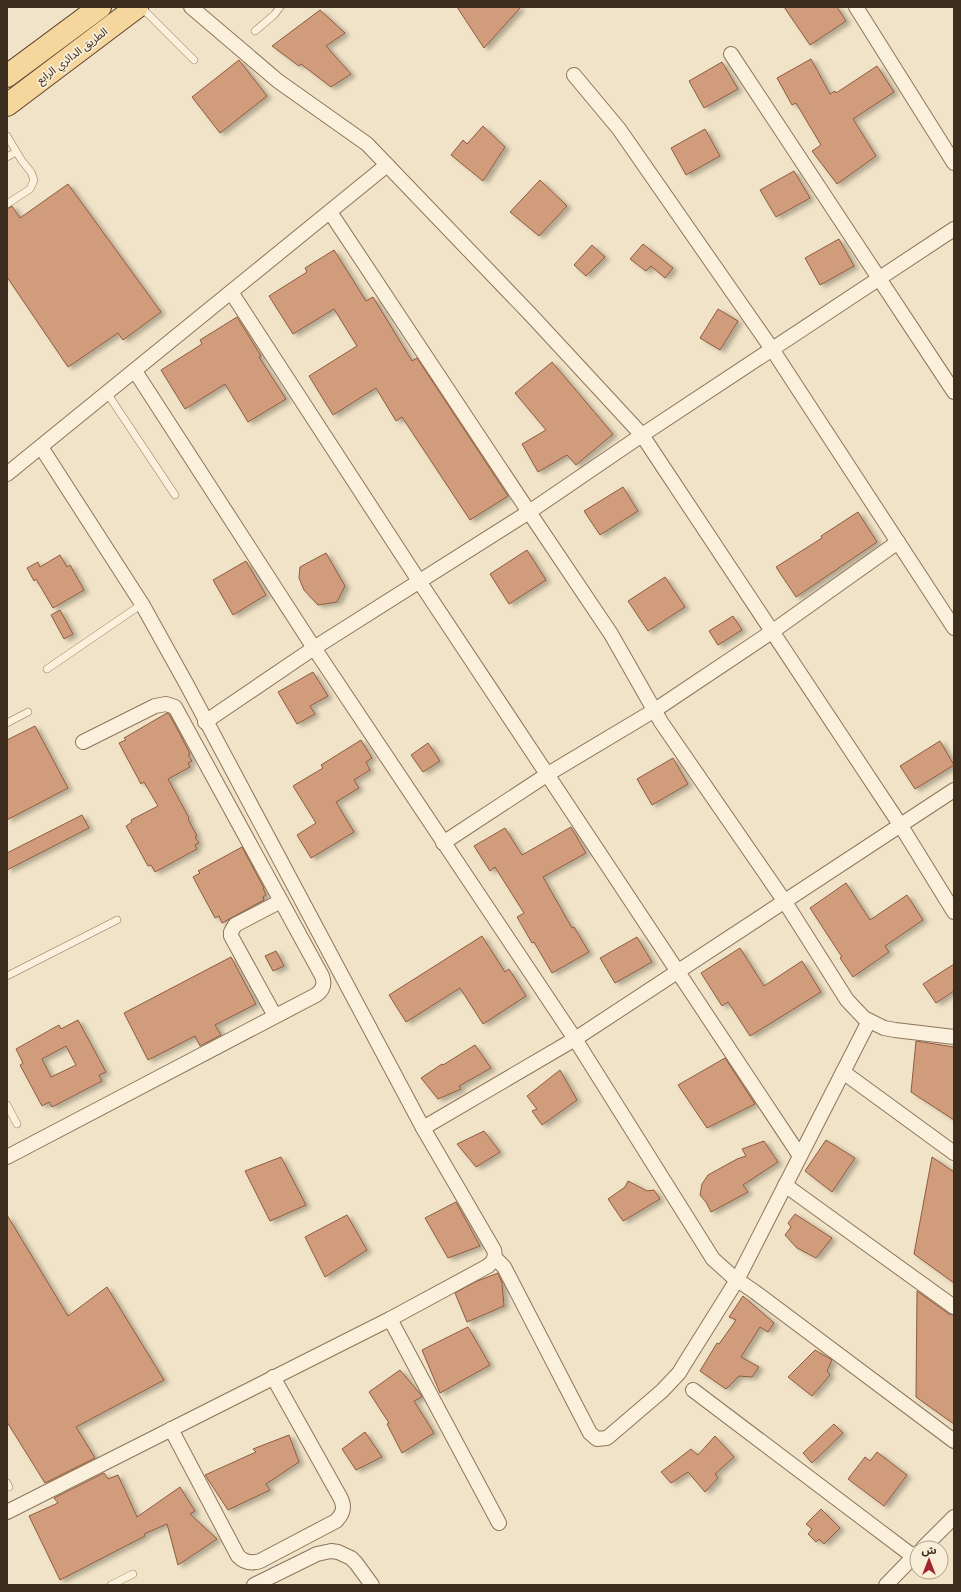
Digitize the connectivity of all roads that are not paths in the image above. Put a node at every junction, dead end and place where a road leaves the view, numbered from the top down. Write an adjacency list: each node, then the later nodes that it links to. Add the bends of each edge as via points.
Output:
1 (100, 7): 11 (main road, الطريق الدائري الرابع)
2 (137, 7): 12 (main road, الطريق الدائري الرابع)
3 (141, 7): 9 (lane)
4 (191, 7): 17 (street, via 278,80 367,144)
5 (280, 7): 7 (lane)
6 (856, 7): 16 (street)
7 (255, 31)
8 (730, 54): 21 (street)
9 (194, 60)
10 (574, 75): 23 (street, via 619,129)
11 (7, 76)
12 (7, 105)
13 (7, 136): 14 (lane)
14 (16, 152): 15 (lane); 18 (lane, via 34,180 30,189)
15 (7, 158)
16 (954, 163)
17 (387, 165): 19 (street); 27 (street)
18 (7, 204)
19 (330, 212): 22 (street); 31 (street)
20 (954, 229): 21 (street)
21 (878, 278): 23 (street); 25 (street)
22 (231, 292): 24 (street); 33 (street)
23 (772, 349): 27 (street); 32 (street)
24 (135, 371): 26 (street); 37 (street)
25 (954, 392)
26 (107, 393): 28 (street); 30 (lane)
27 (642, 435): 31 (street); 36 (street)
28 (40, 447): 29 (street); 34 (street)
29 (7, 474)
30 (175, 495)
31 (529, 512): 33 (street); 39 (street, via 611,634)
32 (898, 542): 35 (street); 36 (street)
33 (419, 581): 37 (street); 44 (street)
34 (142, 604): 38 (lane); 41 (street)
35 (954, 628)
36 (773, 631): 39 (street); 46 (street)
37 (314, 648): 41 (street); 47 (street)
38 (47, 669)
39 (655, 710): 44 (street); 49 (street, via 675,744)
40 (28, 712): 42 (lane)
41 (206, 722): 61 (street)
42 (7, 723)
43 (83, 742): 48 (street, via 155,706 166,704 175,707)
44 (548, 774): 47 (street); 52 (street)
45 (954, 790): 46 (street)
46 (901, 826): 49 (street); 50 (street)
47 (443, 843): 57 (street)
48 (281, 901): 54 (street, via 324,984 316,995); 54 (street, via 235,925 231,932)
49 (785, 902): 52 (street); 55 (street, via 847,1000)
50 (954, 912)
51 (117, 920): 53 (lane)
52 (678, 972): 57 (street); 63 (street)
53 (7, 976)
54 (275, 1016): 64 (street)
55 (869, 1021): 56 (street, via 884,1028); 58 (street)
56 (954, 1037)
57 (575, 1039): 61 (street); 67 (street, via 706,1250 721,1268)
58 (843, 1072): 62 (street); 63 (street)
59 (7, 1105): 60 (lane)
60 (17, 1124)
61 (423, 1128): 66 (street, via 494,1250)
62 (954, 1153)
63 (800, 1156): 65 (street)
64 (7, 1157)
65 (785, 1185): 67 (street); 68 (street)
66 (494, 1259): 67 (street, via 504,1267 590,1433 602,1440 611,1436 679,1373); 69 (street, via 488,1266)
67 (737, 1280): 73 (street)
68 (954, 1307)
69 (390, 1318): 70 (street); 76 (street)
70 (273, 1377): 72 (street); 72 (street, via 340,1497 343,1510 336,1521 260,1561 245,1561 238,1556)
71 (693, 1390): 78 (street)
72 (171, 1429): 74 (street)
73 (954, 1441)
74 (7, 1512)
75 (954, 1517): 77 (street)
76 (499, 1522)
77 (931, 1540)
78 (909, 1546)
79 (909, 1562): 84 (street)
80 (133, 1574): 81 (lane)
81 (111, 1585)
82 (254, 1585): 83 (street, via 317,1554 331,1551 356,1562)
83 (372, 1585)
84 (886, 1585)

